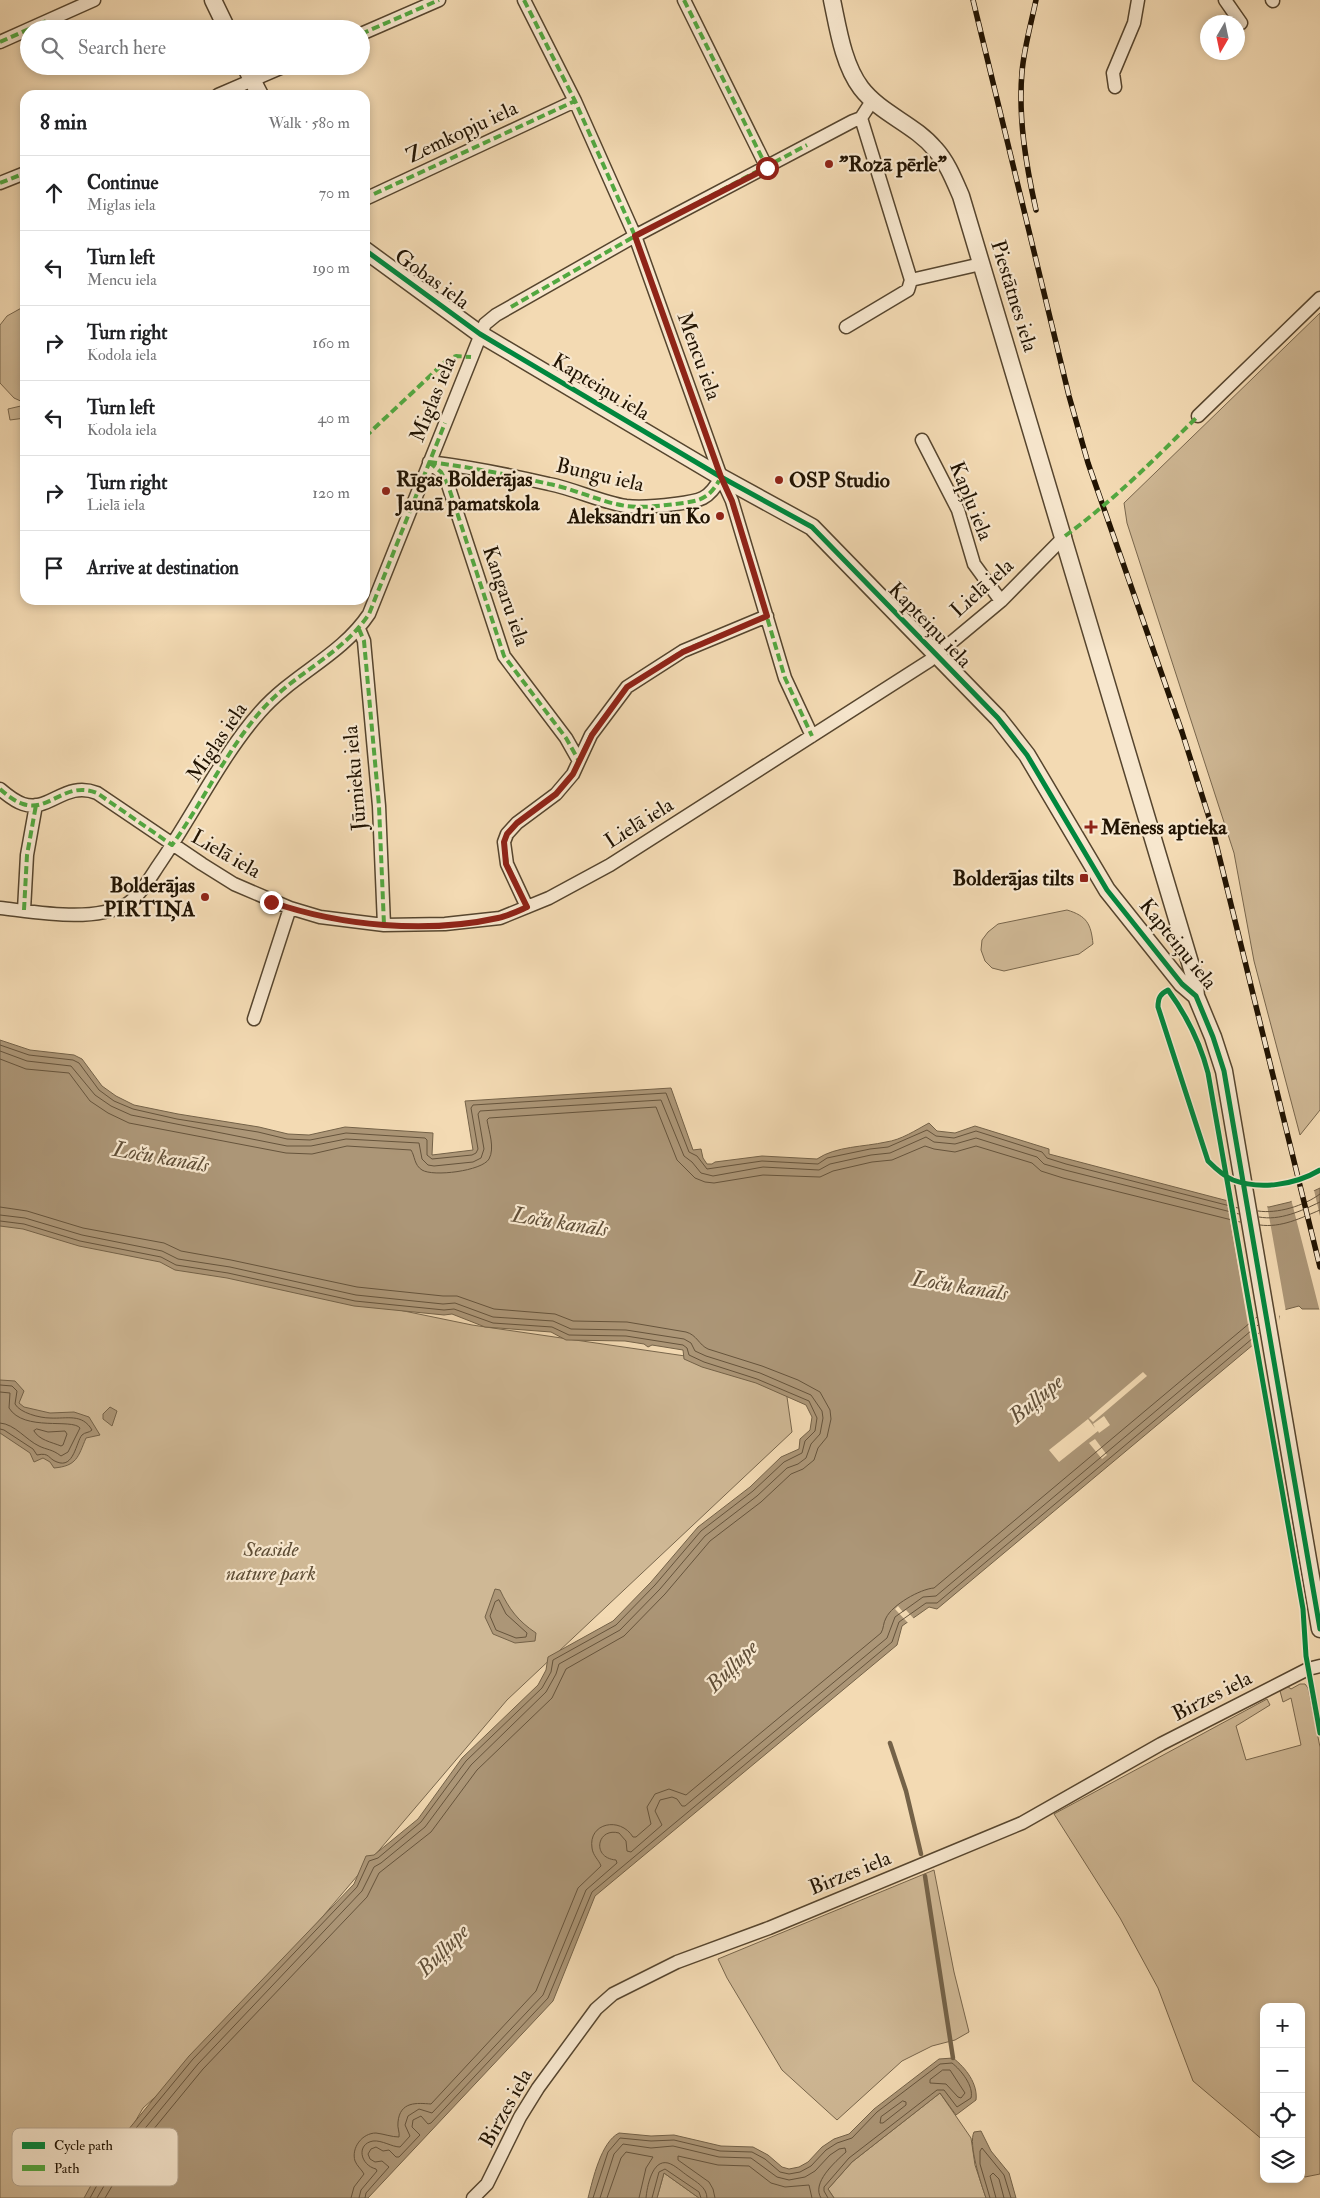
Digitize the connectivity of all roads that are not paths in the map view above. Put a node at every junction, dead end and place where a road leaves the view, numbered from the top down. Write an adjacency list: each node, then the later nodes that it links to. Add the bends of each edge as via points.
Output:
1 (94, 0): 10 (street)
2 (213, 0): 11 (street)
3 (439, 0): 12 (street)
4 (524, 0): 19 (street, Mencu iela)
5 (684, 0): 22 (street)
6 (832, 0): 20 (street, Piestātnes iela, via 851,67 859,86)
7 (1138, 0): 17 (street, via 1134,22 1113,73)
8 (1225, 0): 9 (street)
9 (1236, 15)
10 (49, 20)
11 (223, 20)
12 (370, 30)
13 (20, 33): 14 (street)
14 (0, 42)
15 (266, 75): 16 (street)
16 (253, 81): 18 (street)
17 (1115, 87)
18 (230, 90)
19 (575, 101): 25 (street, Zemkopju iela); 26 (street, Mencu iela)
20 (872, 101): 21 (street); 28 (street, Piestātnes iela, via 934,148 962,196)
21 (861, 118): 22 (street, Miglas iela); 29 (street)
22 (767, 168): 26 (street, Miglas iela)
23 (20, 175): 24 (street)
24 (0, 183)
25 (370, 197)
26 (635, 236): 32 (street, Miglas iela, via 496,315 485,324); 36 (street, Mencu iela)
27 (370, 254): 32 (street, Gobas iela)
28 (981, 264): 29 (street); 37 (street, Piestātnes iela)
29 (911, 280): 31 (street, via 908,290)
30 (1320, 298): 33 (street)
31 (846, 327)
32 (480, 334): 35 (street, Miglas iela); 36 (street, Kapteiņu iela)
33 (1198, 416)
34 (922, 440): 38 (street, Kapļu iela, via 958,510 974,564)
35 (430, 462): 36 (street, Bungu iela, via 565,487 627,506 656,507 693,502 710,494); 40 (street, Miglas iela, via 369,614); 43 (street, Kangaru iela, via 448,485 504,656 566,738)
36 (721, 477): 39 (street, Mencu iela, via 732,501); 41 (street, Kapteiņu iela, via 812,527)
37 (1065, 536): 38 (street, Lielā iela); 52 (street, Piestātnes iela, via 1194,976)
38 (1001, 600): 41 (street, Lielā iela)
39 (767, 616): 42 (street, Mencu iela, via 793,698); 43 (street, via 683,652 627,687 592,735)
40 (359, 629): 46 (street, Miglas iela, via 324,660 285,687 260,712); 51 (street, Jūrnieku iela, via 364,641 378,806)
41 (936, 655): 42 (street, Lielā iela); 52 (street, Kapteiņu iela, via 998,718 1027,755 1108,890 1182,984)
42 (812, 736): 47 (street, Lielā iela, via 618,861)
43 (579, 761): 47 (street, via 573,774 556,794 517,823 504,842 506,864)
44 (0, 789): 45 (street, via 25,805)
45 (36, 805): 46 (street, via 73,789 88,789); 50 (street, via 27,855)
46 (172, 845): 49 (street, Lielā iela, via 234,884); 50 (street, Miglas iela, via 138,894 127,904 90,913 55,914)
47 (527, 907): 51 (street, Lielā iela, via 500,918 477,921)
48 (0, 908): 50 (street, Miglas iela)
49 (290, 908): 51 (street, Lielā iela, via 320,917); 53 (street)
50 (24, 910)
51 (384, 925)
52 (1196, 996): 54 (street, Kapteiņu iela, via 1224,1071)
53 (254, 1019)
54 (1320, 1629)
55 (1320, 1666): 56 (street, Birzes iela, via 1308,1669 1161,1744 1022,1823 769,1928 677,1962 613,1994 596,2009 538,2088 487,2184)
56 (473, 2198)

